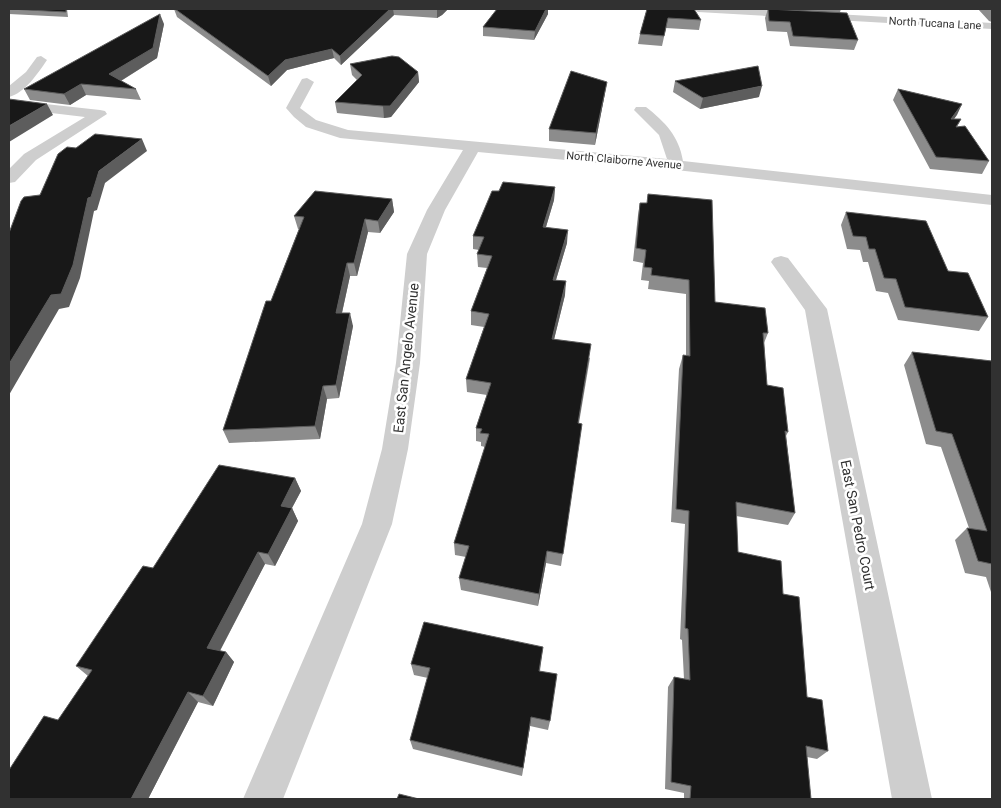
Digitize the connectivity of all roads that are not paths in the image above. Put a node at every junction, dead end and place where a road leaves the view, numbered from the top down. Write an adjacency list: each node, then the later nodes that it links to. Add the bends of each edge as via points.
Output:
1 (698, 9): 2 (street, North Tucana Lane)
2 (719, 9): 3 (street, North Tucana Lane)
3 (992, 26)
4 (41, 60): 6 (street, via 30,75)
5 (307, 82): 9 (street, North Claiborne Avenue, via 293,108 301,118 317,128 348,135)
6 (9, 93)
7 (9, 104): 11 (street, via 100,114 30,157)
8 (641, 110): 10 (street, via 665,130 674,148)
9 (473, 146): 10 (street, North Claiborne Avenue); 14 (street, East San Angelo Avenue, via 436,210 418,254 398,430 377,524)
10 (676, 165): 12 (street, North Claiborne Avenue)
11 (9, 178)
12 (992, 200)
13 (781, 262): 15 (street, East San Pedro Court, via 816,309)
14 (263, 799)
15 (912, 799)

